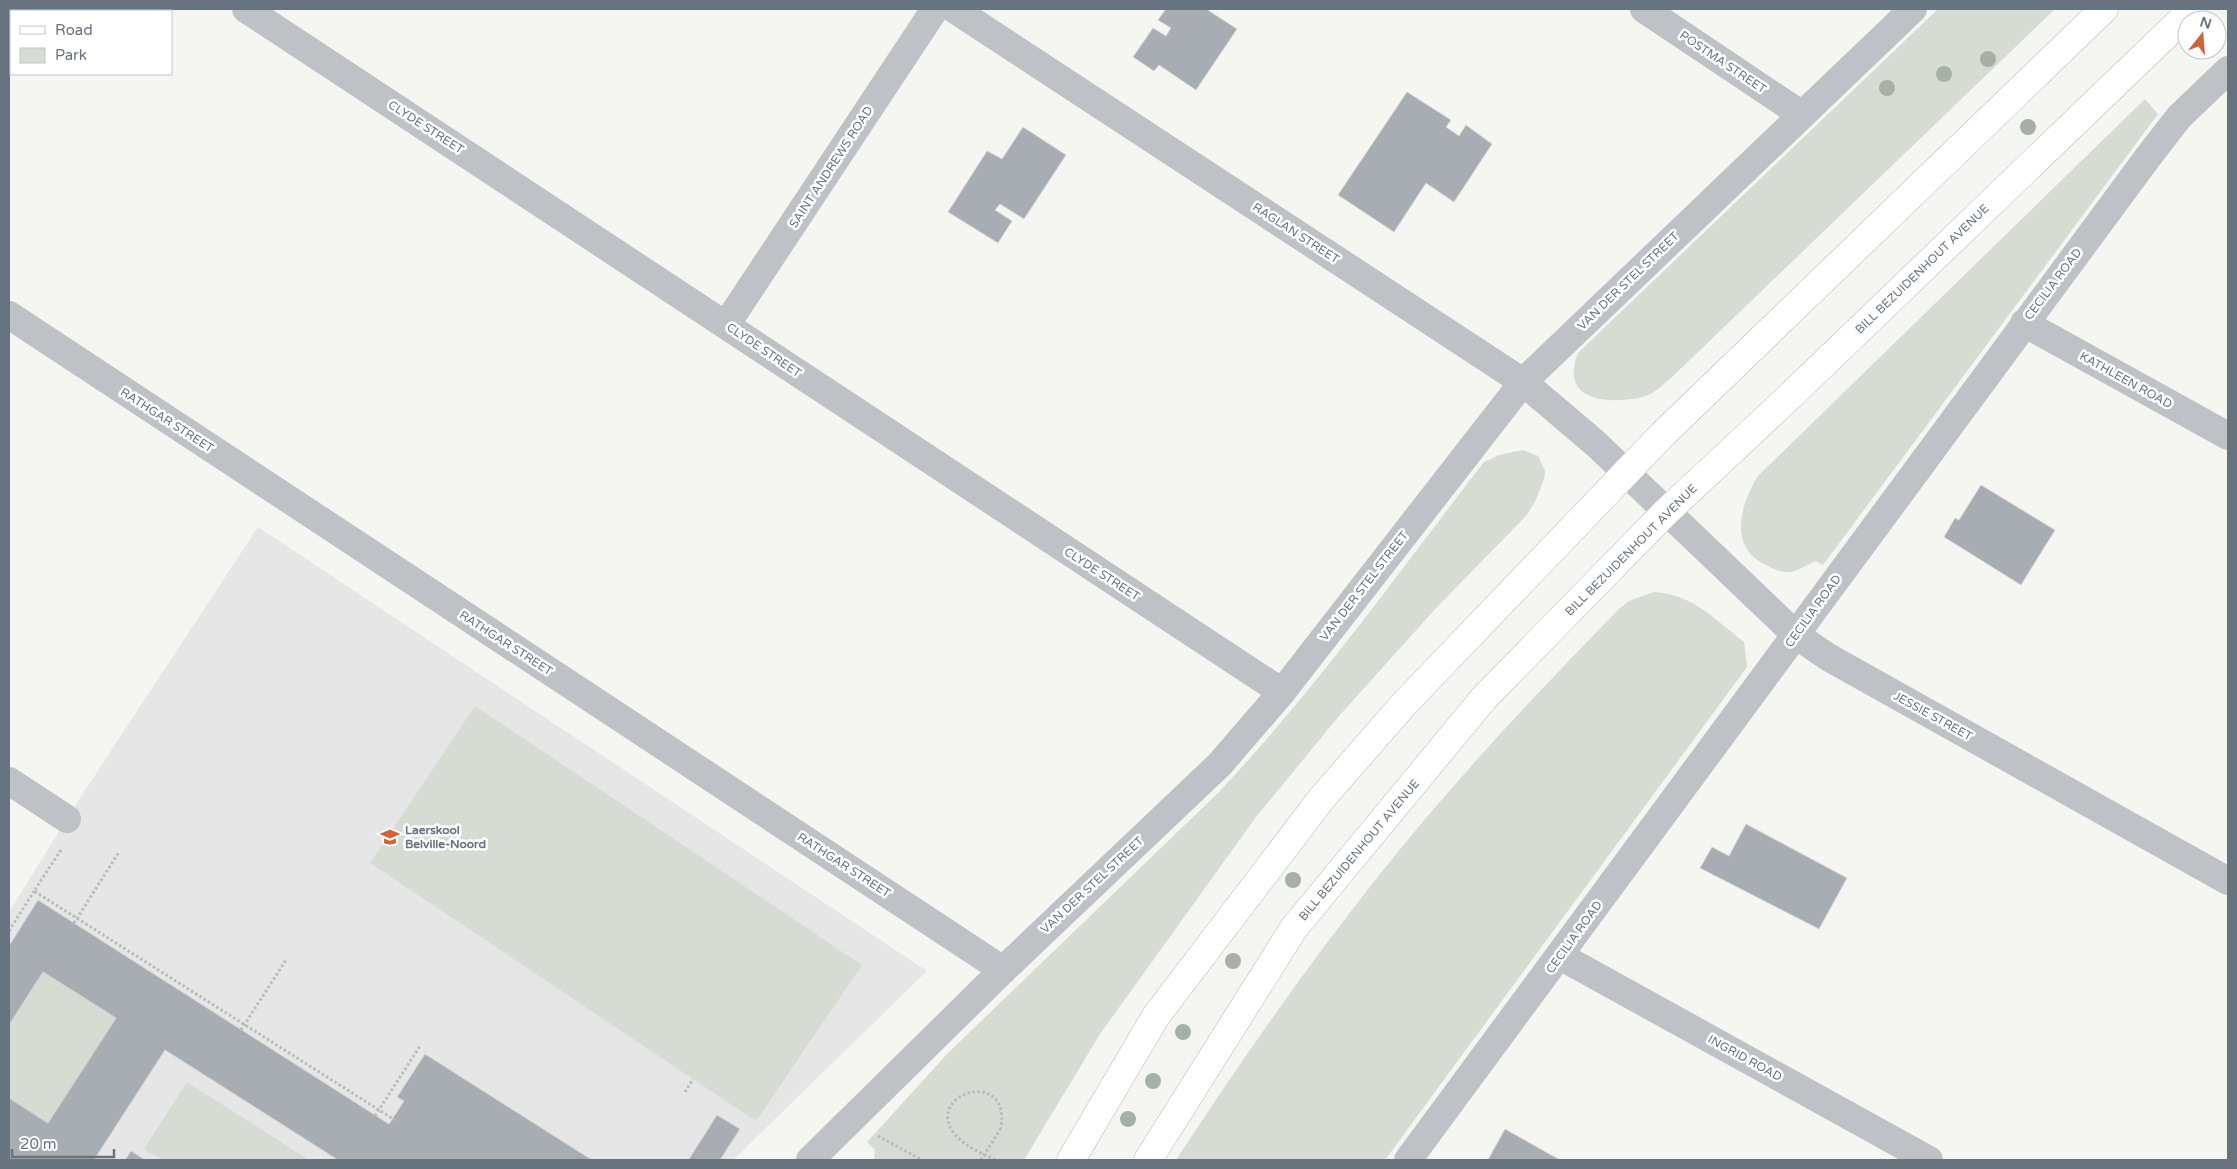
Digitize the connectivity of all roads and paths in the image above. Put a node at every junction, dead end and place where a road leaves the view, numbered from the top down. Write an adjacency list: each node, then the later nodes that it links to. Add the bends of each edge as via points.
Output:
1 (246, 9): 12 (street, CLYDE STREET)
2 (935, 9): 12 (street, SAINT ANDREWS ROAD)
3 (954, 9): 13 (street, RAGLAN STREET)
4 (1644, 9): 9 (street, POSTMA STREET)
5 (1913, 9): 9 (street, VAN DER STEL STREET)
6 (2104, 9): 15 (main road)
7 (2193, 9): 16 (main road, BILL BEZUIDENHOUT AVENUE)
8 (2228, 70): 11 (street, CECILIA ROAD, via 2179,117)
9 (1802, 115): 13 (street, VAN DER STEL STREET)
10 (9, 315): 29 (street, RATHGAR STREET)
11 (2024, 323): 14 (street, KATHLEEN ROAD); 17 (street, CECILIA ROAD)
12 (726, 326): 18 (street, CLYDE STREET)
13 (1522, 382): 15 (street, RAGLAN STREET, via 1595,443); 18 (street, VAN DER STEL STREET)
14 (2228, 436)
15 (1625, 473): 16 (street, RAGLAN STREET); 43 (main road, via 1404,704 1322,798 1156,1016)
16 (1666, 512): 17 (street, JESSIE STREET); 44 (main road, BILL BEZUIDENHOUT AVENUE, via 1484,698 1294,928)
17 (1796, 634): 22 (street, JESSIE STREET, via 1828,657); 27 (street, CECILIA ROAD)
18 (1282, 692): 29 (street, VAN DER STEL STREET, via 1220,764)
19 (9, 781): 20 (street)
20 (66, 830): 23 (path)
21 (119, 852): 24 (path)
22 (2228, 881)
23 (34, 891): 24 (path); 26 (path)
24 (77, 918): 25 (path); 30 (path)
25 (74, 923)
26 (9, 931)
27 (1560, 956): 45 (street, CECILIA ROAD); 46 (street, INGRID ROAD)
28 (286, 960): 30 (path)
29 (1003, 970): 39 (street, VAN DER STEL STREET)
30 (244, 1025): 31 (path); 35 (path)
31 (241, 1030)
32 (420, 1046): 35 (path)
33 (693, 1079): 34 (path)
34 (685, 1092)
35 (379, 1111): 36 (path); 37 (path)
36 (375, 1116)
37 (398, 1122)
38 (871, 1132): 40 (path)
39 (810, 1160)
40 (922, 1160)
41 (981, 1160): 42 (path, bridge, via 1001,1128 1000,1107 985,1093 963,1093 949,1110 952,1132 960,1140)
42 (996, 1160)
43 (1072, 1160)
44 (1148, 1160)
45 (1408, 1160)
46 (1929, 1160)

